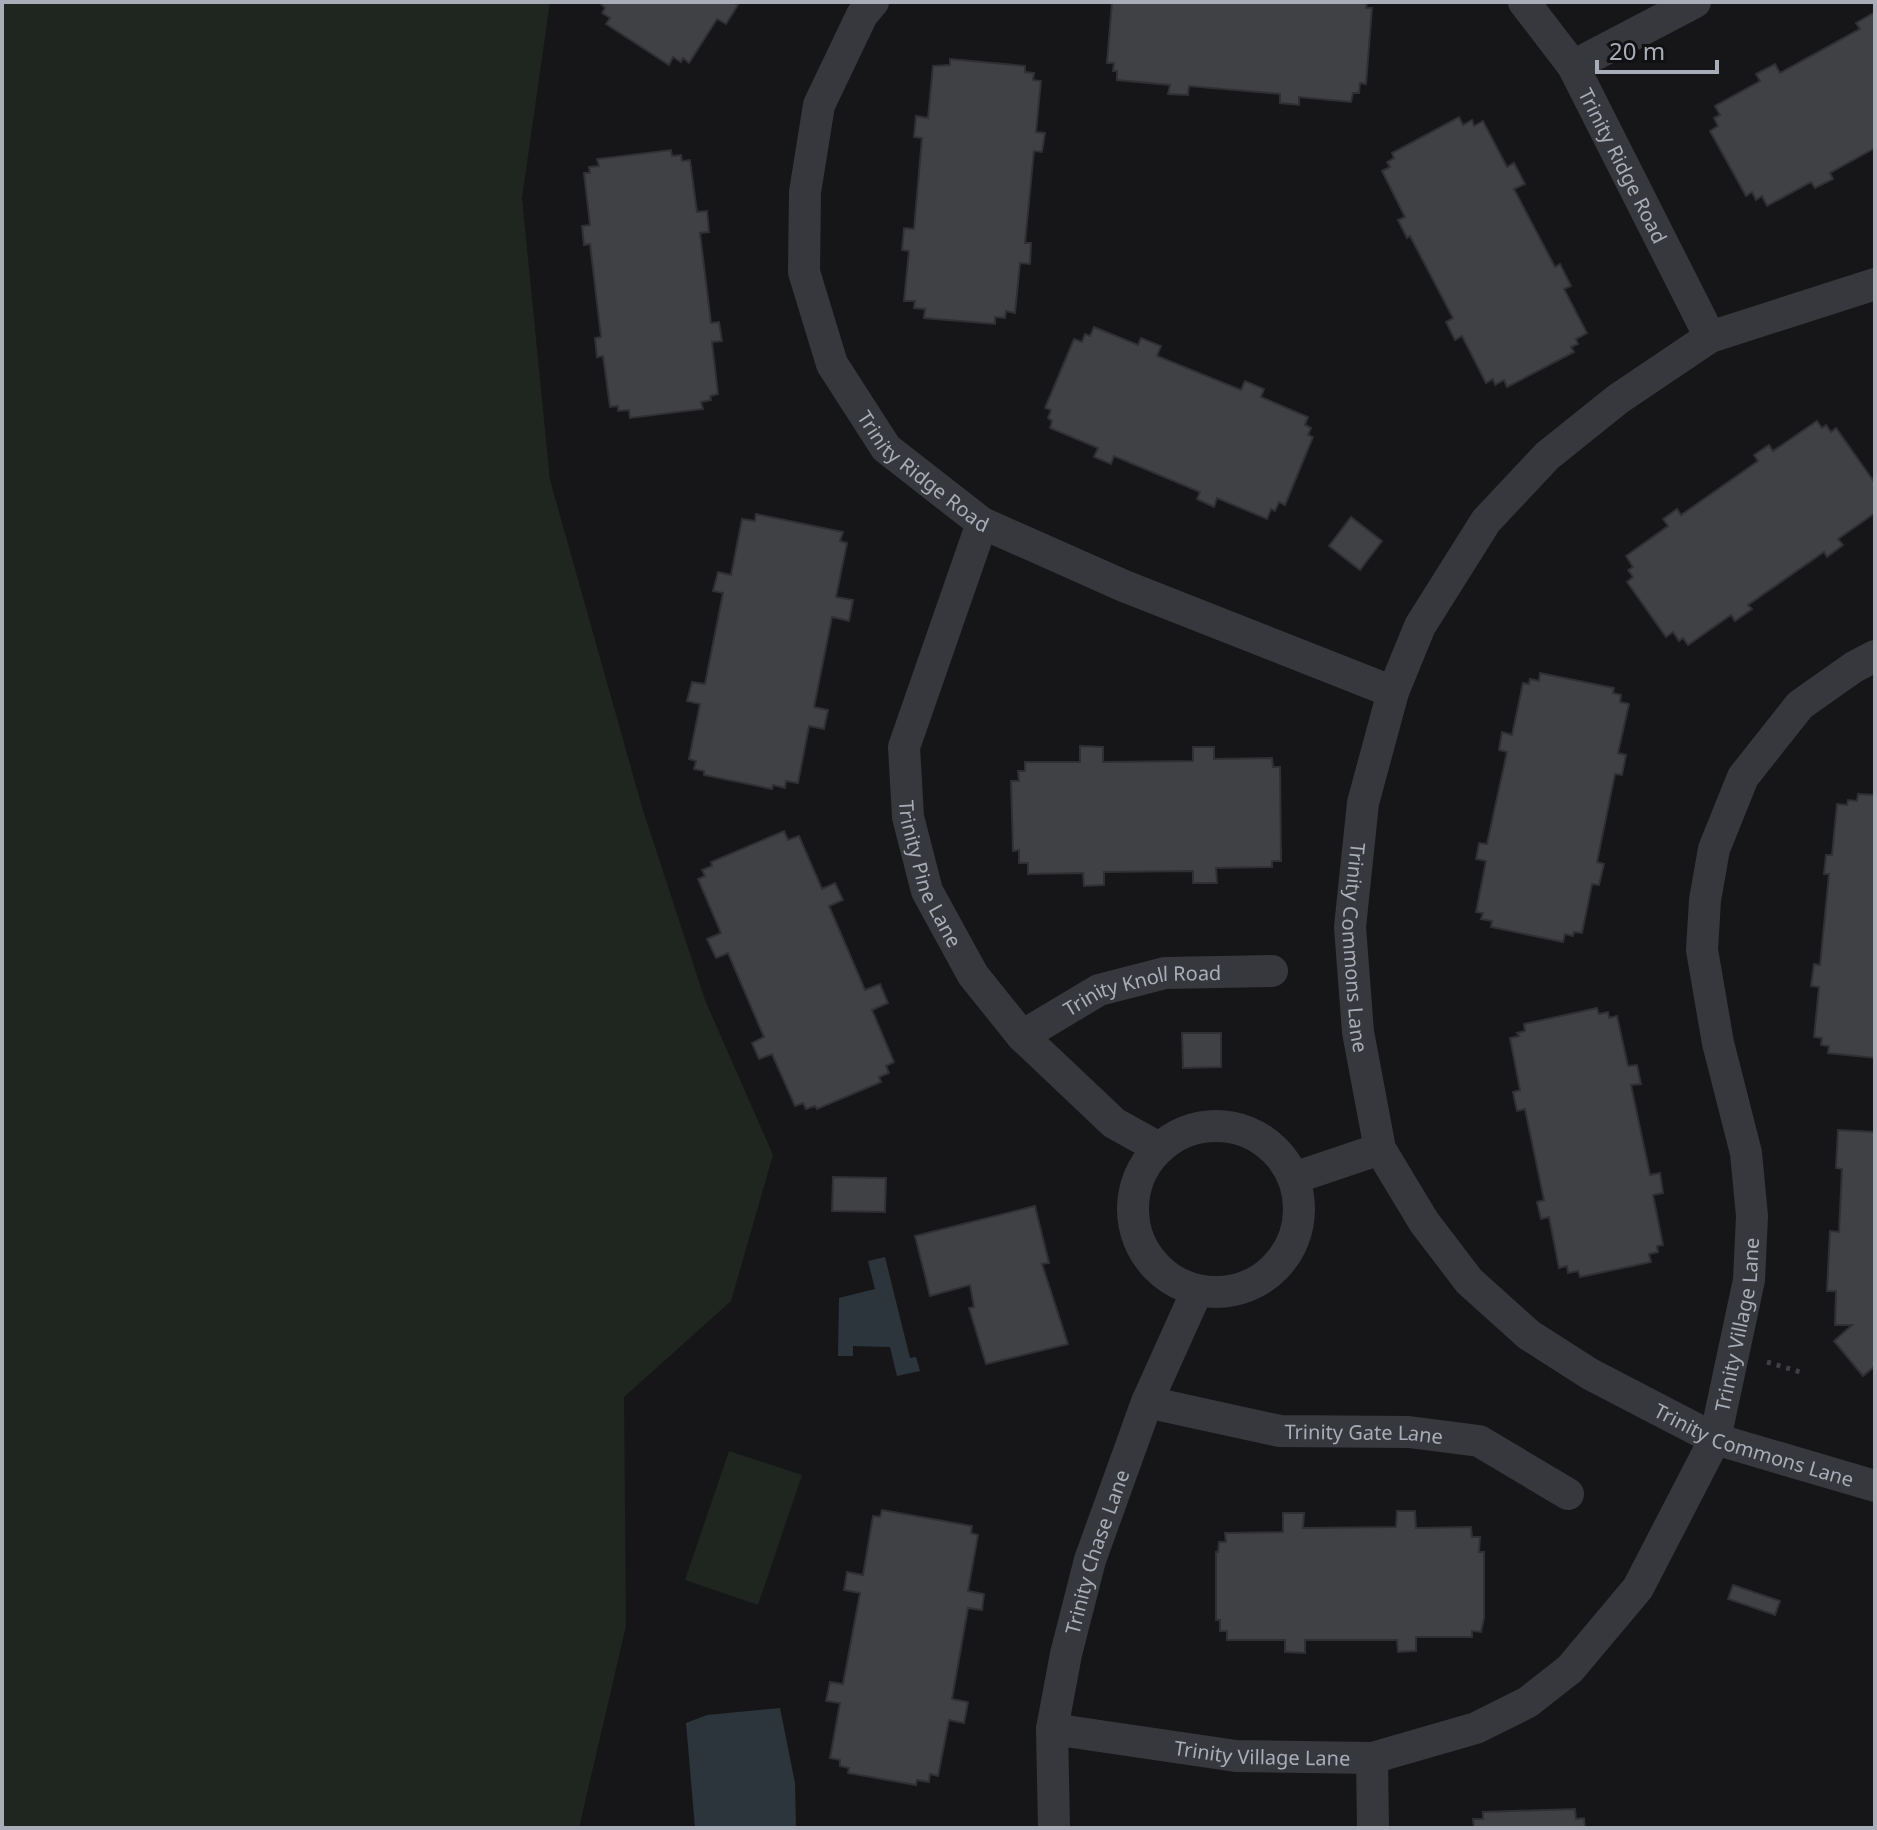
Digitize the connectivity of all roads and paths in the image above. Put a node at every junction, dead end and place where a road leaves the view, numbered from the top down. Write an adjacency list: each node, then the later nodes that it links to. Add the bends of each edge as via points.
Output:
1 (873, 2): 7 (street, Trinity Ridge Road, via 819,105 805,192 804,272 832,364 886,448)
2 (1524, 2): 4 (street, Trinity Ridge Road)
3 (1695, 2): 4 (street)
4 (1573, 66): 6 (street, Trinity Ridge Road)
5 (1875, 284): 6 (street, Trinity Commons Lane)
6 (1710, 337): 9 (street, Trinity Commons Lane, via 1618,399 1547,456 1486,521 1420,626)
7 (982, 523): 9 (street, Trinity Ridge Road, via 1124,586); 11 (street, Trinity Pine Lane, via 904,747 908,817 927,891 973,975)
8 (1875, 656): 17 (street, Trinity Village Lane, via 1800,705 1743,777 1714,849 1702,950 1718,1043 1746,1153 1752,1216 1749,1280)
9 (1393, 692): 13 (street, Trinity Commons Lane, via 1363,803 1350,927 1358,1032)
10 (1272, 971): 11 (street, Trinity Knoll Road, via 1165,973 1112,986)
11 (1022, 1036): 12 (street, Trinity Pine Lane, via 1114,1123)
12 (1159, 1148): 14 (street, via 1182,1133 1234,1127 1259,1137 1280,1155); 15 (street, via 1135,1192 1133,1218 1154,1264 1173,1281)
13 (1380, 1149): 14 (street); 17 (street, Trinity Commons Lane, via 1424,1222 1469,1281 1529,1335 1590,1374)
14 (1294, 1178): 15 (street, via 1297,1229 1287,1254 1270,1274 1223,1293)
15 (1197, 1291): 16 (street, Trinity Chase Lane)
16 (1147, 1402): 19 (street, Trinity Gate Lane, via 1280,1431 1409,1432 1479,1441); 20 (street, Trinity Chase Lane, via 1090,1560)
17 (1715, 1439): 18 (street, Trinity Commons Lane); 21 (street, Trinity Village Lane, via 1638,1588 1570,1669 1528,1702 1476,1728)
18 (1875, 1486)
19 (1568, 1494)
20 (1052, 1729): 21 (street, Trinity Village Lane, via 1236,1756); 22 (street, Trinity Chase Lane)
21 (1372, 1758): 23 (street)
22 (1054, 1828)
23 (1373, 1828)

